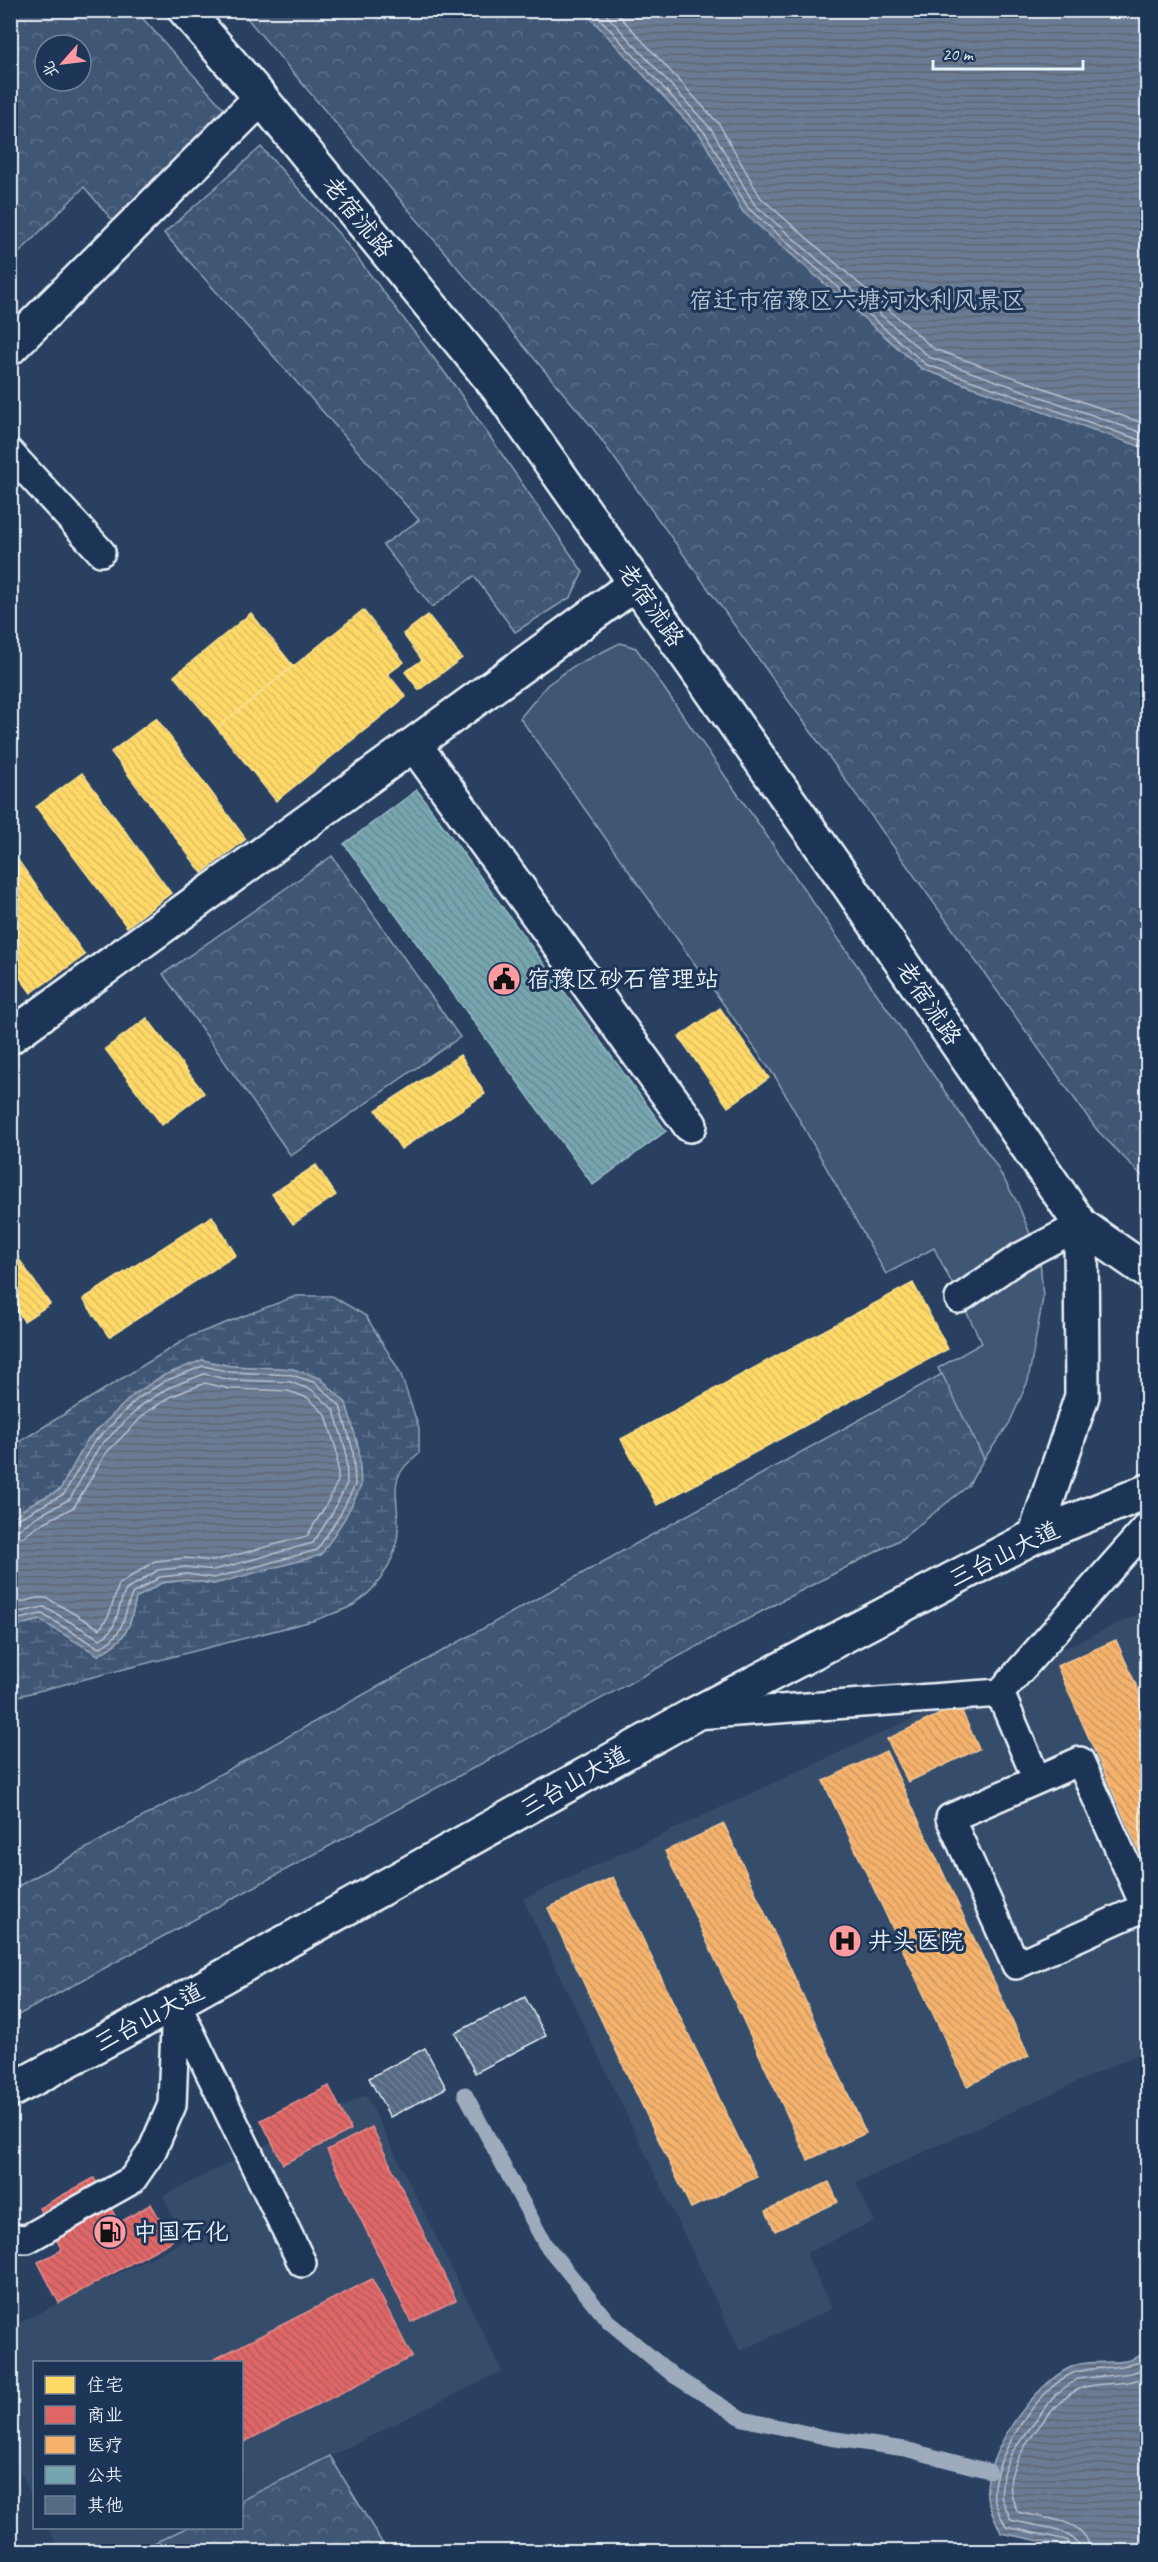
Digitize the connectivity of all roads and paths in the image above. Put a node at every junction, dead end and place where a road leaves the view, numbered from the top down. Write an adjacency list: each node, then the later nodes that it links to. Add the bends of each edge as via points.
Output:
1 (186, 10): 2 (main road, 老宿沭路)
2 (261, 98): 3 (main road); 6 (main road, 老宿沭路, via 498,388)
3 (10, 348)
4 (10, 453): 5 (lane)
5 (101, 552)
6 (636, 583): 7 (main road); 10 (main road, 老宿沭路)
7 (414, 744): 8 (main road); 9 (main road)
8 (10, 1036)
9 (690, 1125)
10 (1081, 1225): 11 (main road, 老宿沭路); 12 (lane, via 1020,1257); 15 (main road, via 1082,1396)
11 (1148, 1272)
12 (959, 1299)
13 (1148, 1491): 15 (main road, 三台山大道)
14 (1148, 1526): 16 (lane)
15 (1035, 1536): 17 (main road, 三台山大道)
16 (1000, 1693): 17 (lane); 18 (lane)
17 (691, 1716): 19 (main road, 三台山大道)
18 (1037, 1780): 18 (lane, via 950,1818 1016,1965 1145,1907 1080,1761)
19 (176, 2003): 20 (main road, 三台山大道); 23 (lane, via 172,2106 152,2151 132,2180 27,2239); 24 (lane)
20 (55, 2066): 21 (lane); 22 (main road, 三台山大道)
21 (10, 2082)
22 (10, 2091)
23 (10, 2238)
24 (302, 2263)

